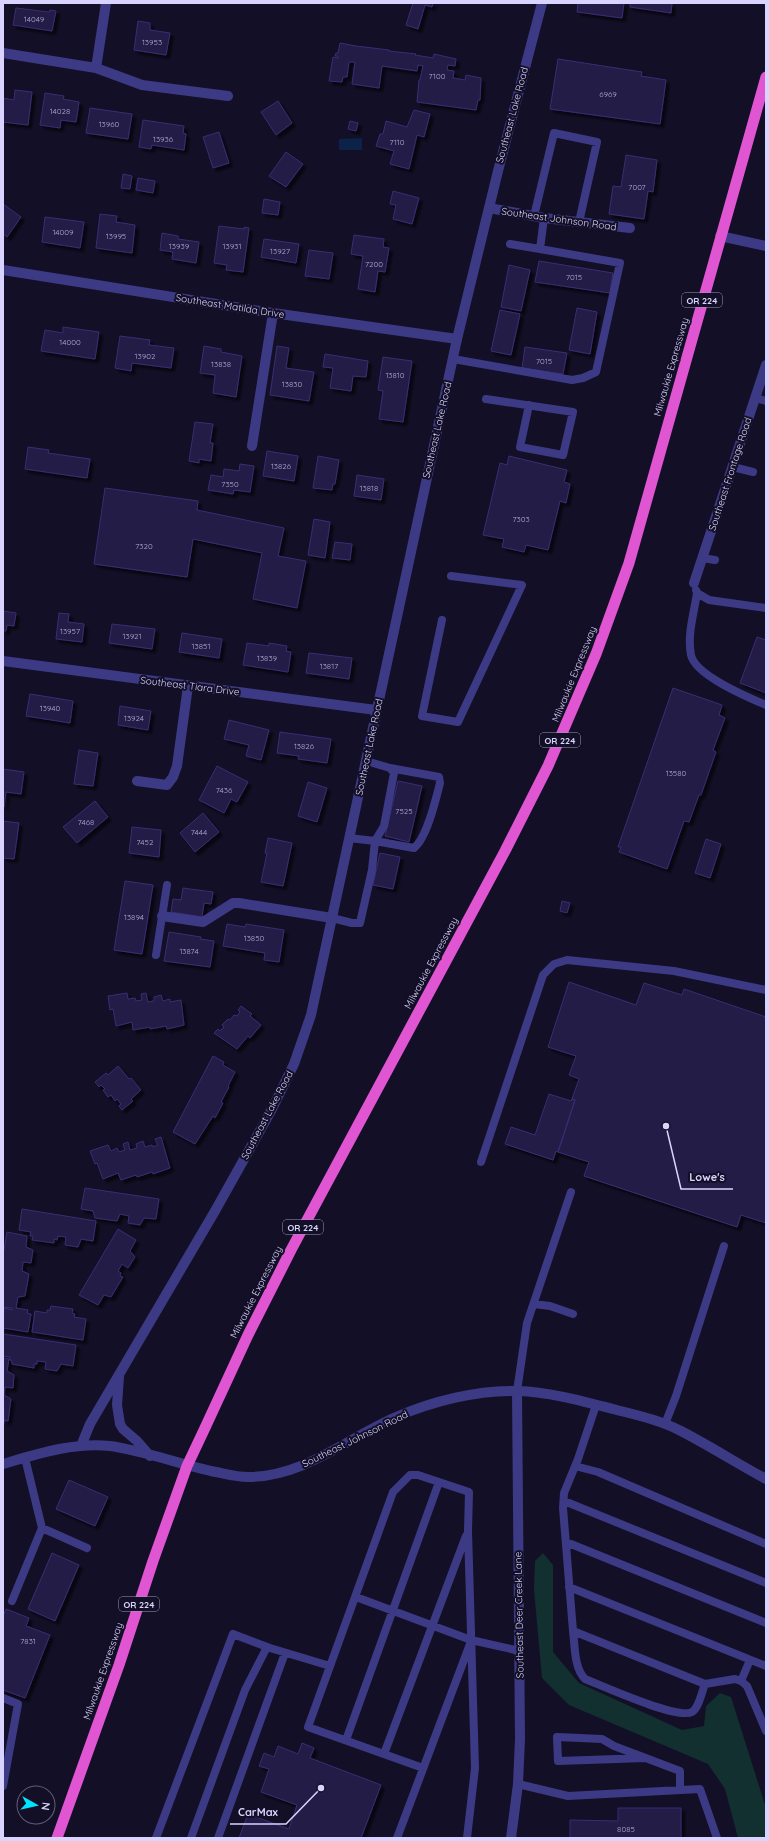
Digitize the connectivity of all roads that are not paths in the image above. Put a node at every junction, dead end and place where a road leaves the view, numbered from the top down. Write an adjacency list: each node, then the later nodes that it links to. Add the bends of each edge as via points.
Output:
1 (106, 3): 4 (street)
2 (542, 3): 7 (street, Southeast Lake Road)
3 (3, 53): 4 (street)
4 (96, 68): 6 (street, via 142,85)
5 (766, 77): 11 (highway, Milwaukie Expressway / OR 224)
6 (228, 96)
7 (489, 208): 8 (street, Southeast Johnson Road); 17 (street, Southeast Lake Road)
8 (539, 217): 9 (street, Southeast Johnson Road); 9 (lane, via 554,133 597,142); 14 (lane)
9 (579, 222): 10 (street, Southeast Johnson Road)
10 (630, 228)
11 (720, 236): 13 (street); 61 (highway, Milwaukie Expressway / OR 224, via 629,563 574,709 506,851 287,1257)
12 (510, 244): 14 (lane)
13 (766, 246)
14 (540, 249): 18 (lane, via 620,263 596,372 572,380)
15 (3, 270): 16 (street, Southeast Matilda Drive)
16 (273, 313): 17 (street, Southeast Matilda Drive); 24 (street)
17 (457, 339): 18 (street, Southeast Lake Road)
18 (453, 359): 37 (street, Southeast Lake Road)
19 (766, 365): 20 (street, Southeast Frontage Road)
20 (755, 398): 22 (lane); 25 (street, Southeast Frontage Road)
21 (486, 399): 23 (lane)
22 (766, 401)
23 (529, 405): 23 (lane, via 520,447 563,455 573,412)
24 (252, 446)
25 (733, 467): 26 (lane); 27 (street, Southeast Frontage Road)
26 (753, 472)
27 (702, 558): 28 (lane); 30 (street, Southeast Frontage Road)
28 (715, 560)
29 (451, 576): 33 (lane, via 522,585 458,722 422,716)
30 (694, 583): 31 (lane)
31 (697, 593): 32 (lane, via 709,600); 36 (lane, via 690,638 691,656 698,669)
32 (766, 608)
33 (442, 620)
34 (3, 661): 35 (street, Southeast Tiara Drive)
35 (188, 686): 37 (street, Southeast Tiara Drive); 40 (street, via 177,766 173,777 167,785)
36 (766, 705)
37 (376, 710): 38 (street, Southeast Lake Road)
38 (366, 761): 39 (lane); 41 (street, Southeast Lake Road)
39 (392, 771): 42 (lane, via 384,826); 42 (lane, via 433,775 439,777 440,784 419,844 414,848)
40 (137, 781)
41 (349, 838): 42 (lane); 45 (street, Southeast Lake Road)
42 (375, 841): 45 (lane, via 372,870 360,923)
43 (166, 885): 44 (lane)
44 (162, 916): 45 (street, via 203,922 233,903 239,903); 46 (lane)
45 (332, 918): 53 (street, Southeast Lake Road, via 311,1015 294,1064 265,1122)
46 (156, 955)
47 (766, 990): 48 (lane, via 674,970 567,960 554,964 543,975)
48 (480, 1162)
49 (571, 1192): 51 (lane)
50 (724, 1246): 56 (lane)
51 (534, 1304): 52 (lane, via 550,1306); 54 (lane, via 525,1334)
52 (573, 1314)
53 (119, 1375): 57 (street, Southeast Lake Road, via 90,1424); 58 (street, via 117,1405 120,1424)
54 (517, 1391): 55 (street, Southeast Johnson Road, via 549,1394); 61 (street, Southeast Johnson Road, via 473,1394 432,1404 396,1417 316,1460 290,1470 248,1477); 81 (street, Southeast Deer Creek Lane)
55 (596, 1405): 56 (street, Southeast Johnson Road); 62 (lane)
56 (665, 1424): 63 (street, Southeast Johnson Road)
57 (81, 1446): 58 (street, Southeast Johnson Road, via 110,1446); 59 (street, Southeast Johnson Road)
58 (150, 1456): 61 (street, Southeast Johnson Road)
59 (25, 1458): 60 (street, Southeast Johnson Road); 66 (lane)
60 (3, 1464)
61 (187, 1466): 97 (highway, Milwaukie Expressway / OR 224)
62 (575, 1466): 65 (lane, via 564,1493); 69 (lane, via 598,1472)
63 (766, 1479)
64 (439, 1482): 67 (lane, via 469,1492); 73 (lane, via 410,1475 393,1492); 75 (lane)
65 (564, 1501): 68 (lane); 71 (lane)
66 (42, 1528): 70 (lane); 74 (lane)
67 (468, 1531): 77 (lane); 79 (lane)
68 (566, 1542): 72 (lane); 76 (lane)
69 (766, 1544)
70 (87, 1548)
71 (766, 1583)
72 (569, 1587): 78 (lane); 83 (lane)
73 (356, 1597): 75 (lane); 84 (lane)
74 (12, 1601)
75 (393, 1611): 77 (lane); 90 (lane)
76 (766, 1623)
77 (432, 1626): 79 (lane); 91 (lane)
78 (573, 1631): 87 (lane); 87 (lane, via 578,1665 585,1679 653,1706 686,1713 696,1708)
79 (471, 1640): 81 (lane); 93 (lane); 102 (lane, via 475,1768)
80 (267, 1647): 82 (lane); 98 (lane, via 233,1634); 99 (lane, via 245,1690)
81 (520, 1651): 94 (street, Southeast Deer Creek Lane)
82 (285, 1653): 84 (lane); 100 (lane)
83 (750, 1660): 85 (lane); 86 (lane)
84 (330, 1666): 90 (lane, via 308,1726)
85 (766, 1666)
86 (741, 1681): 87 (lane, via 735,1679); 89 (lane, via 747,1686)
87 (705, 1684)
88 (3, 1698): 95 (lane, via 18,1704)
89 (766, 1731)
90 (346, 1740): 91 (lane)
91 (384, 1754): 93 (lane)
92 (645, 1758): 92 (lane, via 602,1739 557,1737 558,1761); 96 (lane, via 680,1771)
93 (423, 1768): 101 (lane)
94 (518, 1784): 96 (lane, via 568,1796); 103 (street, Southeast Deer Creek Lane)
95 (3, 1786)
96 (680, 1789): 104 (lane, via 700,1789)
97 (57, 1838)
98 (156, 1838)
99 (191, 1838)
100 (218, 1838)
101 (397, 1838)
102 (467, 1838)
103 (511, 1838)
104 (716, 1838)

